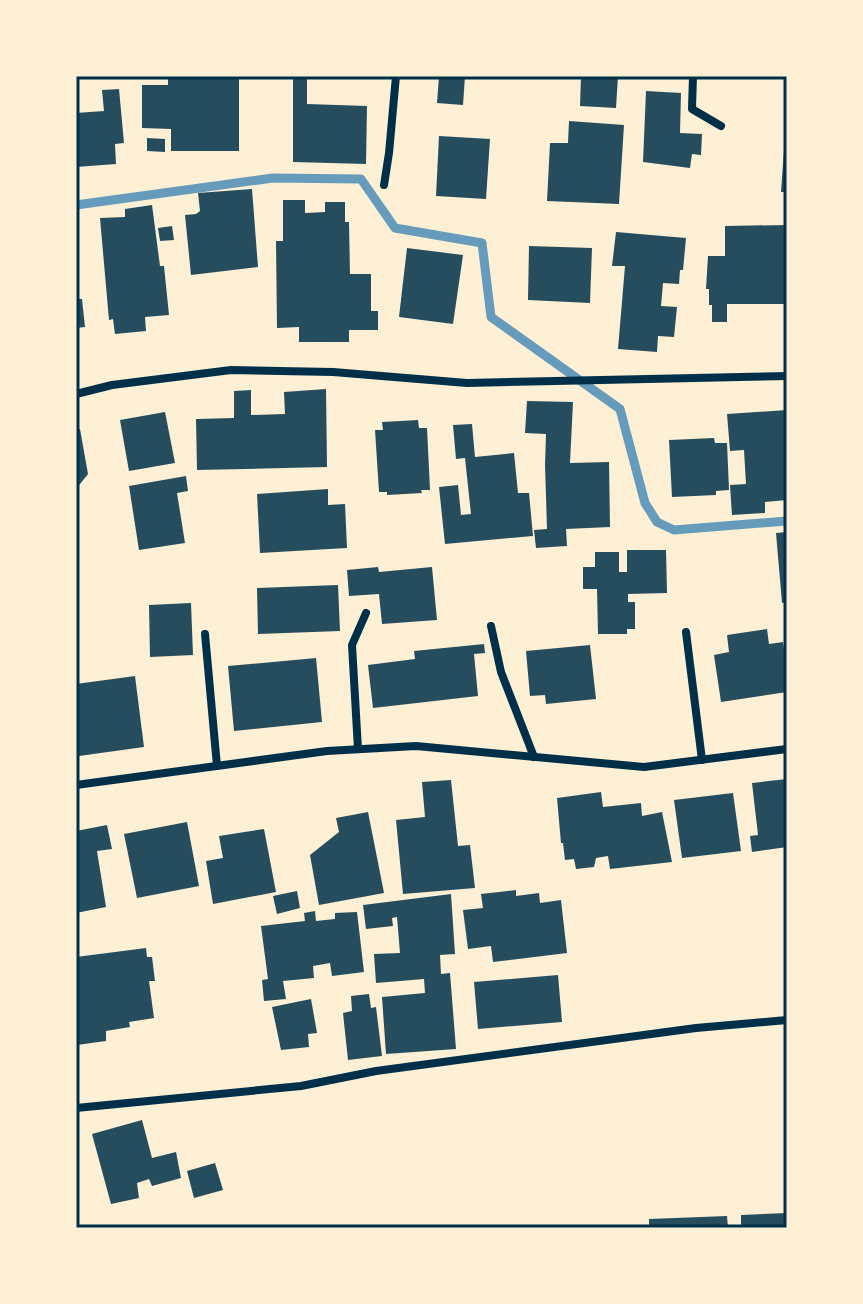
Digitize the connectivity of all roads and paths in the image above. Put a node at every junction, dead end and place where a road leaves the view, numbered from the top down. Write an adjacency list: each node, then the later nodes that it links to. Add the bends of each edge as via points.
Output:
1 (396, 76): 4 (street)
2 (693, 76): 3 (street, via 692,109)
3 (721, 126)
4 (384, 185)
5 (787, 376): 6 (street, via 467,383 231,370)
6 (76, 394)
7 (366, 613): 11 (street, via 352,645)
8 (491, 626): 13 (street, via 501,672)
9 (686, 632): 14 (street)
10 (205, 634): 15 (street)
11 (358, 749): 13 (street, via 416,746); 15 (street)
12 (787, 749): 14 (street)
13 (534, 757): 14 (street, via 644,767)
14 (702, 760)
15 (217, 766): 16 (street)
16 (76, 785)
17 (787, 1020): 18 (street, via 449,1061 301,1086)
18 (76, 1108)

